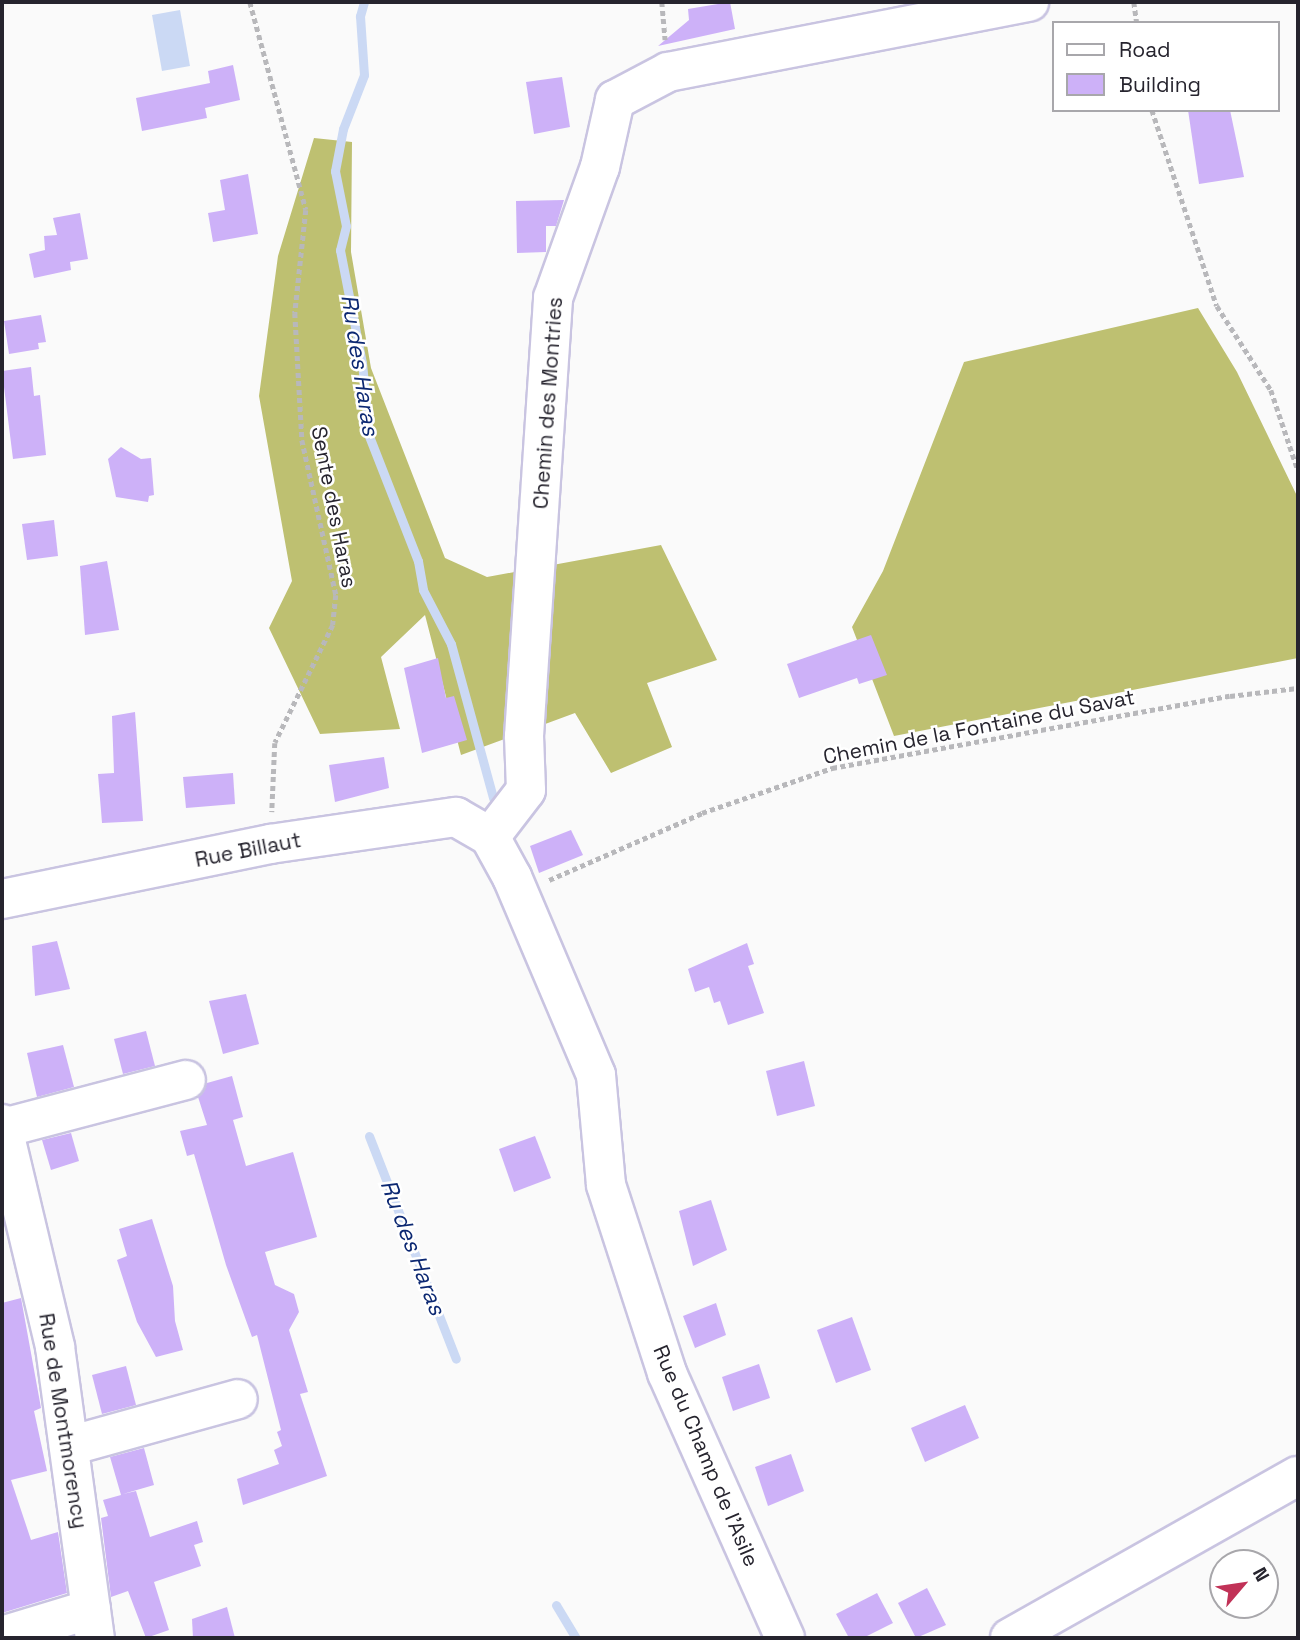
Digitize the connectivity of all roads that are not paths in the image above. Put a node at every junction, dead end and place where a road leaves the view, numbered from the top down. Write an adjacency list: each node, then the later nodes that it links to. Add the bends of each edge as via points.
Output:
1 (1029, 2): 2 (street, Chemin des Montries, via 668,72 615,100 600,167 552,298 524,736 526,790)
2 (491, 837): 3 (street, Rue Billaut, via 456,817 270,844); 11 (street, Rue du Champ de l'Asile, via 597,1075 606,1185 667,1373)
3 (2, 899)
4 (186, 1080): 5 (street)
5 (2, 1126): 7 (street, Rue de Montmorency, via 55,1347)
6 (238, 1399): 7 (street)
7 (69, 1446): 9 (street, Rue de Montmorency)
8 (1298, 1476): 12 (street)
9 (93, 1624): 10 (street)
10 (2, 1636)
11 (785, 1638)
12 (1010, 1638)

